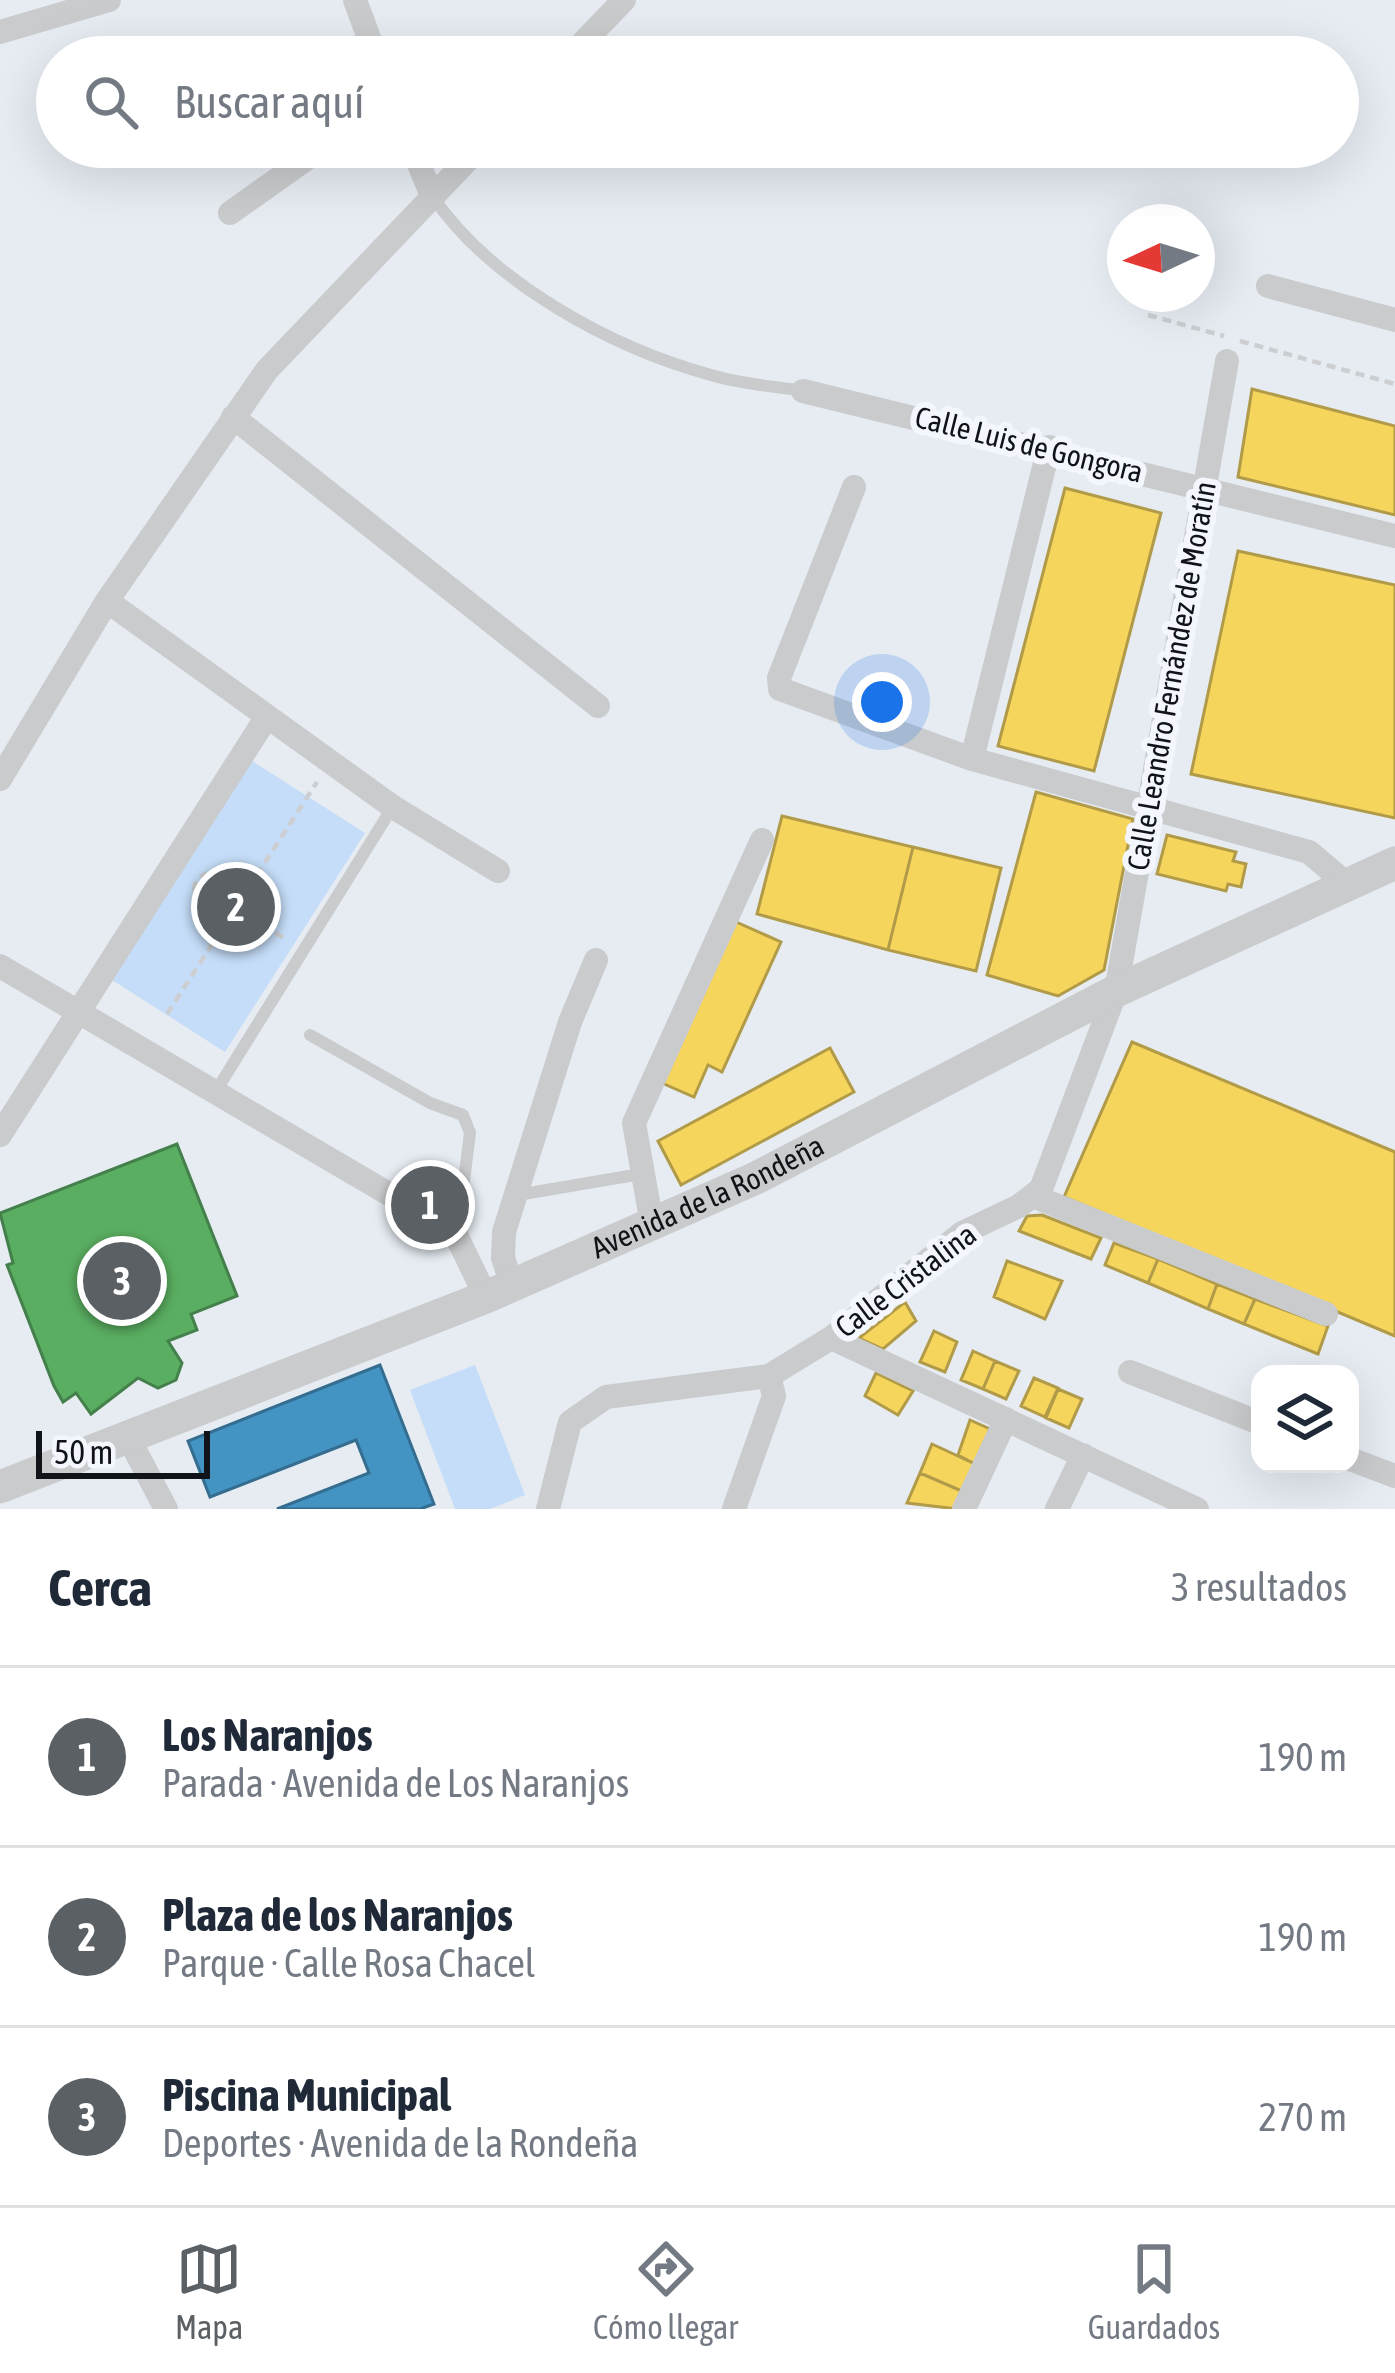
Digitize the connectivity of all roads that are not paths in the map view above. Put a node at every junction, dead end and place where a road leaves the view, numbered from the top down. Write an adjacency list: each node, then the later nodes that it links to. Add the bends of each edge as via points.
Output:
1 (109, 0): 4 (street)
2 (355, 0): 5 (street)
3 (624, 0): 6 (street)
4 (0, 32)
5 (368, 36)
6 (589, 36)
7 (293, 168): 11 (street)
8 (421, 168): 10 (street)
9 (459, 168): 10 (street)
10 (432, 196): 15 (lane, via 501,266 598,329 714,376); 16 (street, via 267,370)
11 (230, 213)
12 (1268, 286): 13 (street)
13 (1395, 320)
14 (1227, 361): 19 (street, Calle Leandro Fernández de Moratín)
15 (803, 391): 17 (street, Calle Luis de Gongora)
16 (233, 417): 21 (street); 22 (street)
17 (1048, 447): 19 (street, Calle Luis de Gongora); 24 (street)
18 (854, 487): 24 (street, via 780,689)
19 (1205, 488): 20 (street, Calle Luis de Gongora); 27 (street, Calle Leandro Fernández de Moratín)
20 (1395, 536)
21 (107, 601): 23 (street); 25 (street)
22 (598, 706)
23 (266, 718): 26 (street); 35 (street)
24 (972, 759): 27 (street)
25 (3, 766)
26 (393, 806): 30 (street); 37 (lane)
27 (1150, 807): 31 (street, via 1309,852); 34 (street, Calle Leandro Fernández de Moratín)
28 (762, 840): 39 (street, via 634,1124)
29 (1395, 863): 31 (street, Avenida de la Rondeña)
30 (498, 871)
31 (1348, 885): 34 (street, Avenida de la Rondeña)
32 (596, 960): 40 (street)
33 (0, 965): 35 (street)
34 (1117, 991): 41 (street); 42 (street, Avenida de la Rondeña)
35 (80, 1014): 37 (street); 38 (street)
36 (310, 1035): 43 (lane, via 463,1115 470,1133)
37 (216, 1091): 43 (street)
38 (0, 1135)
39 (641, 1174): 40 (lane); 42 (street)
40 (516, 1195): 44 (street)
41 (1033, 1196): 45 (street); 46 (street, Calle Cristalina, via 962,1233)
42 (652, 1224): 44 (street, Avenida de la Rondeña)
43 (457, 1238): 44 (street)
44 (499, 1291): 51 (street, Avenida de la Rondeña)
45 (1326, 1314)
46 (831, 1338): 48 (street, Calle Cristalina); 49 (street)
47 (1130, 1372): 50 (street)
48 (770, 1376): 58 (street, Calle Cristalina, via 606,1397 570,1422); 59 (street, via 773,1396)
49 (1006, 1419): 52 (street); 60 (street)
50 (1251, 1420)
51 (128, 1437): 55 (street, Avenida de la Rondeña); 57 (street)
52 (1083, 1456): 56 (street); 61 (street)
53 (1359, 1462): 54 (street)
54 (1395, 1476)
55 (0, 1487)
56 (1165, 1502): 62 (street)
57 (166, 1509)
58 (548, 1509)
59 (734, 1509)
60 (964, 1509)
61 (1057, 1509)
62 (1197, 1509)

